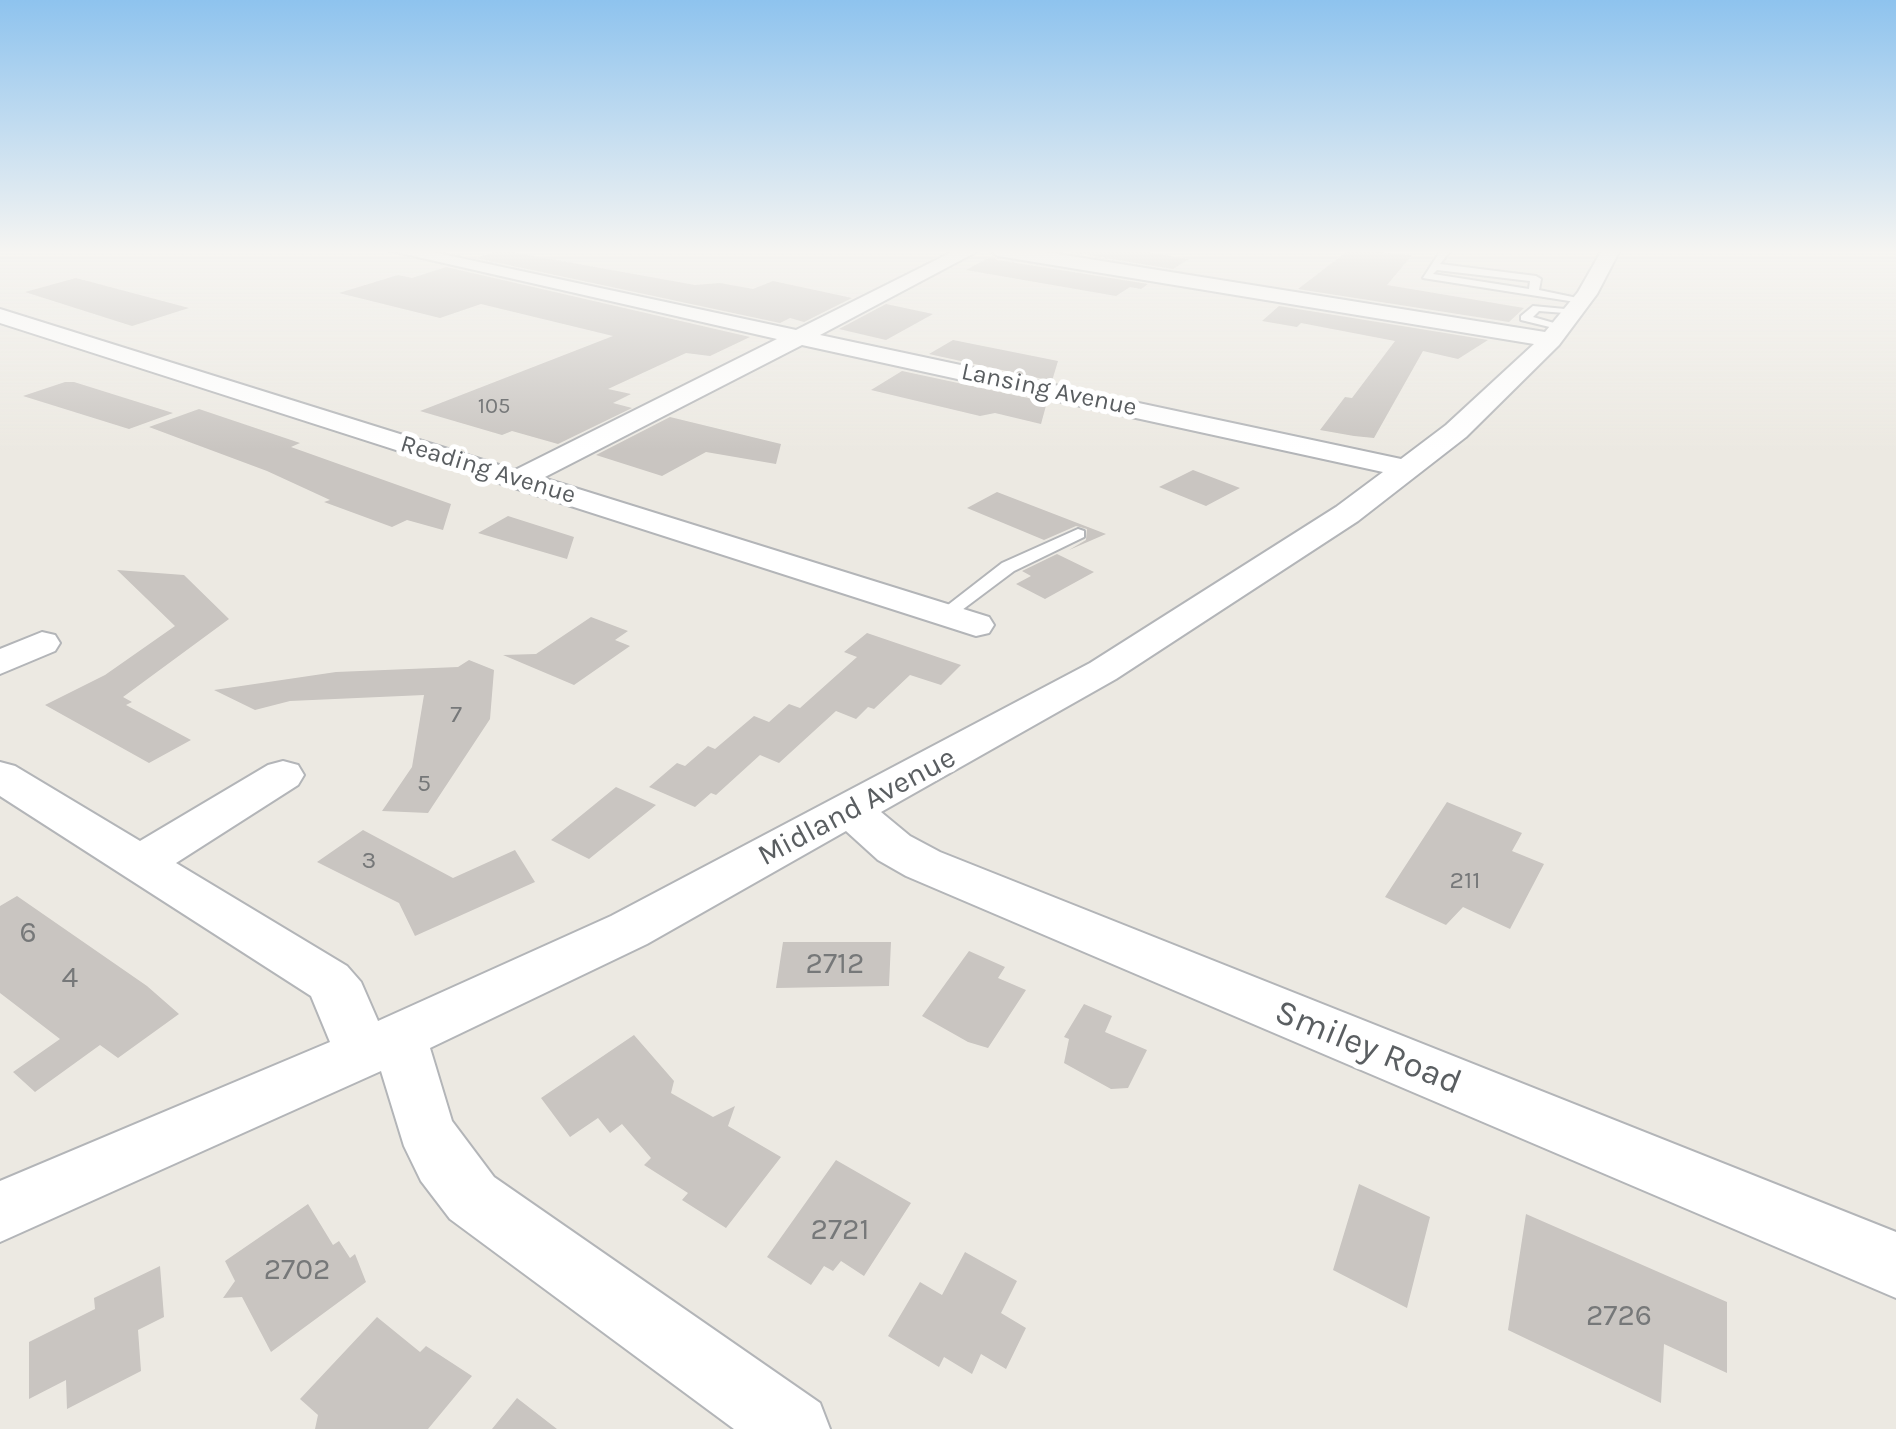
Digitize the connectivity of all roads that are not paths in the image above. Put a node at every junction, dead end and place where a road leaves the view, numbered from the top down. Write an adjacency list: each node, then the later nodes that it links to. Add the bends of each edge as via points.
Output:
1 (2, 317): 10 (street, Reading Avenue)
2 (702, 317): 8 (street, Lansing Avenue)
3 (841, 317): 8 (street)
4 (1540, 317): 7 (street)
5 (1563, 317): 7 (lane)
6 (1569, 317): 7 (street, Midland Avenue)
7 (1567, 320): 9 (street, Midland Avenue, via 1484,407)
8 (800, 338): 9 (street, Lansing Avenue); 10 (street)
9 (1408, 469): 17 (street, Midland Avenue, via 1103,671)
10 (517, 480): 12 (street, Reading Avenue)
11 (1078, 534): 12 (lane, via 1008,567)
12 (960, 620)
13 (42, 643): 14 (street)
14 (0, 663)
15 (283, 775): 18 (street)
16 (0, 776): 18 (street)
17 (851, 811): 19 (street, Midland Avenue, via 629,930); 21 (street, Smiley Road, via 894,848 939,871)
18 (141, 863): 19 (street, via 329,981)
19 (380, 1046): 20 (street, Midland Avenue); 22 (street, via 442,1160 472,1198)
20 (0, 1212)
21 (1896, 1264)
22 (794, 1429)

